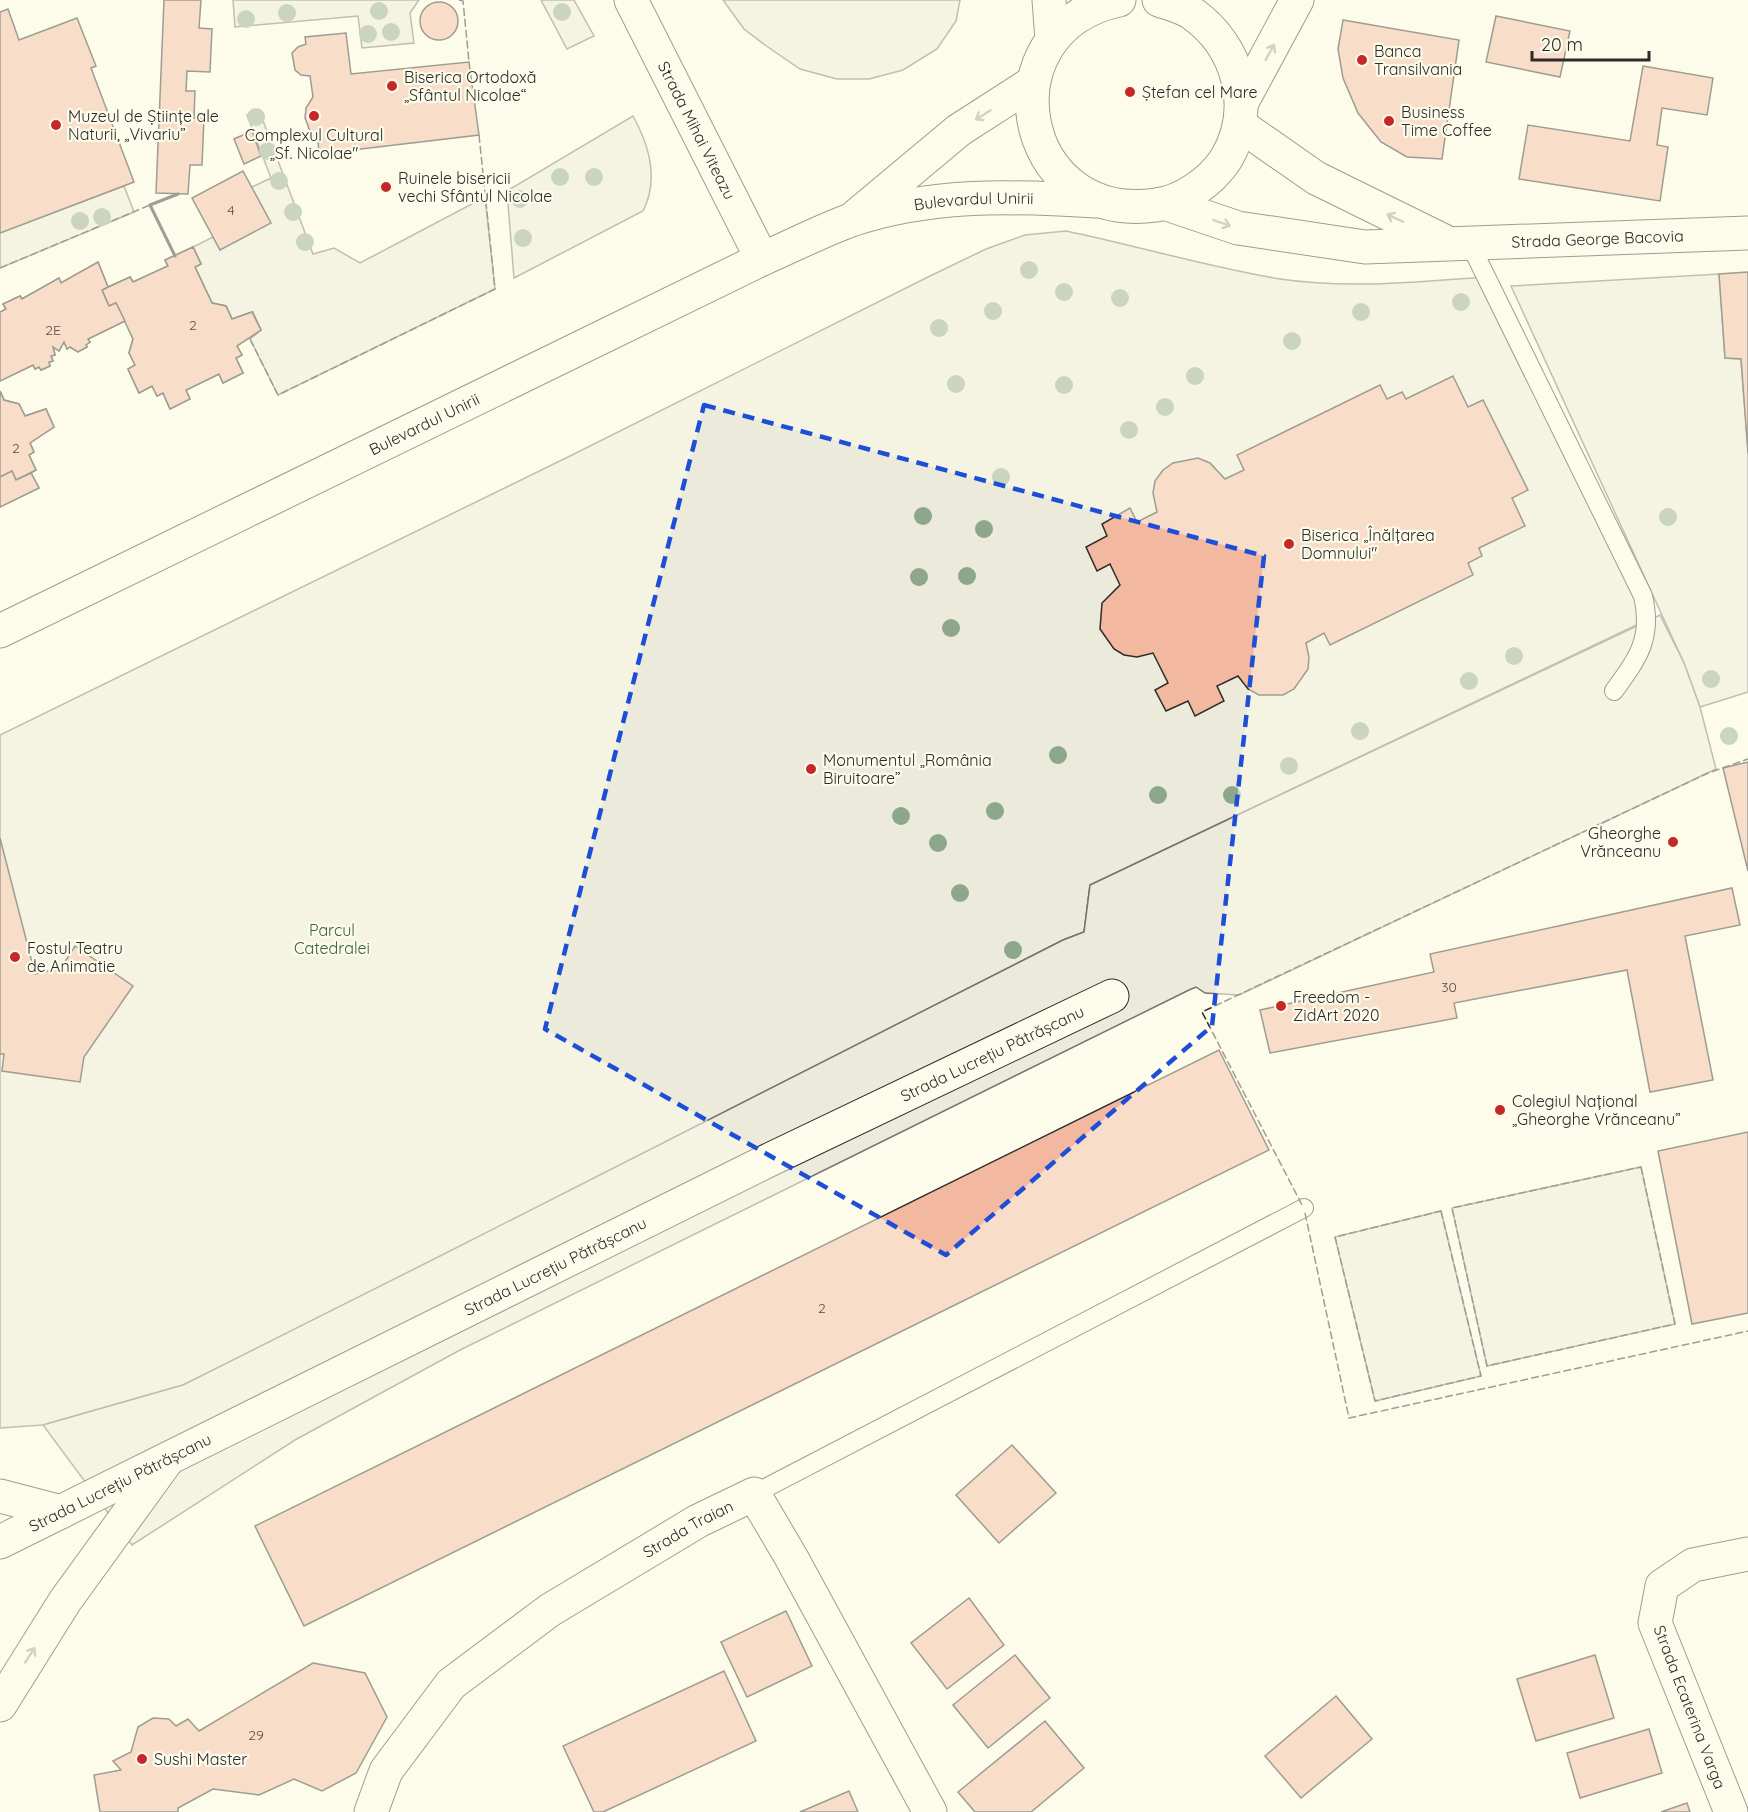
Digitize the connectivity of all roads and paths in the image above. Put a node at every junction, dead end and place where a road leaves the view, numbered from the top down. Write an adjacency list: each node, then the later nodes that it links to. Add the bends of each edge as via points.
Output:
1 (631, 0): 15 (street, Strada Mihai Viteazu)
2 (1049, 0): 7 (street)
3 (1119, 0): 7 (street, via 1100,4 1073,18)
4 (1159, 0): 6 (street)
5 (1297, 0): 9 (street, one-way to 5)
6 (1201, 6): 9 (street, via 1236,67)
7 (1052, 40): 8 (street, via 1039,60)
8 (1032, 84): 10 (street, via 1032,120 1043,153 1066,182); 12 (street, Bulevardul Unirii, one-way to 12, via 959,130)
9 (1241, 113): 11 (street, via 1226,159 1200,187); 14 (street, Strada George Bacovia, one-way to 9, via 1316,178)
10 (1096, 201): 11 (street, via 1132,209); 12 (street, Bulevardul Unirii, via 1001,196 946,200)
11 (1167, 204): 14 (street, Strada George Bacovia, one-way to 14, via 1238,228 1302,239 1365,247)
12 (851, 220): 15 (street, Bulevardul Unirii)
13 (1748, 233): 14 (street, Strada George Bacovia)
14 (1459, 242): 17 (lane, via 1643,596 1647,620 1643,647)
15 (762, 259): 16 (street, Bulevardul Unirii)
16 (0, 631)
17 (1614, 690)
18 (1112, 996): 20 (street, Strada Lucrețiu Pătrășcanu, via 767,1161)
19 (1304, 1208): 21 (lane)
20 (168, 1459): 23 (street, Strada Lucrețiu Pătrășcanu); 26 (street, one-way to 20, via 65,1601)
21 (754, 1494): 27 (street, Strada Traian, via 698,1521 550,1610 451,1684 386,1771); 28 (street, Strada Traian)
22 (0, 1496): 23 (street)
23 (61, 1512): 24 (street, Strada Lucrețiu Pătrășcanu)
24 (0, 1542)
25 (1748, 1554): 29 (street, Strada Ecaterina Varga, via 1693,1565 1662,1586 1655,1623)
26 (0, 1705)
27 (371, 1812)
28 (930, 1812)
29 (1731, 1812)

